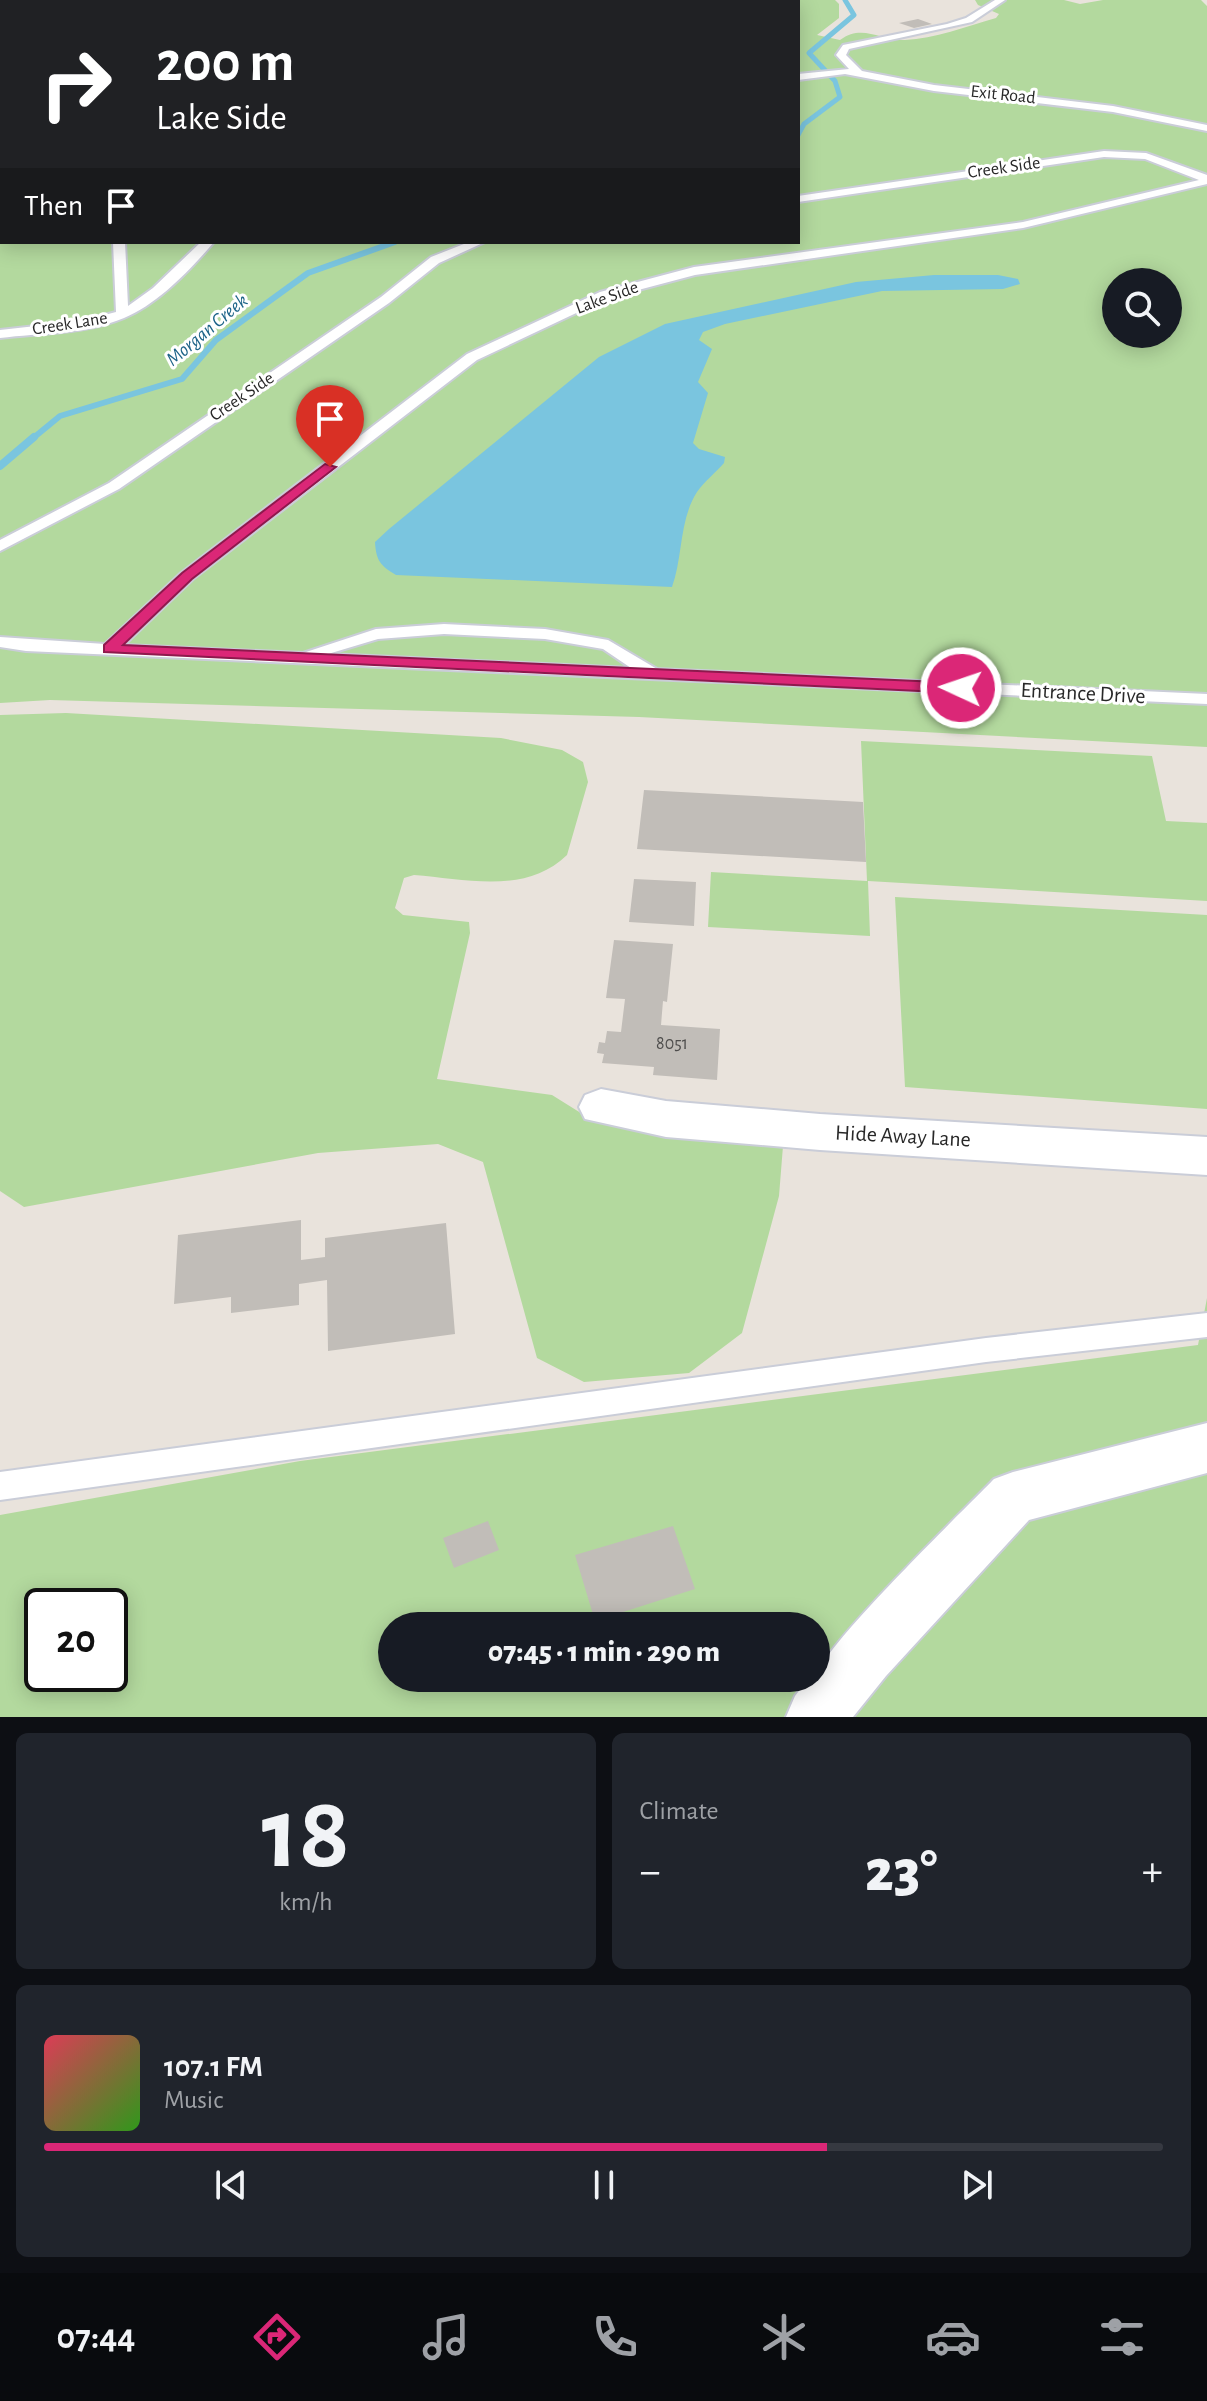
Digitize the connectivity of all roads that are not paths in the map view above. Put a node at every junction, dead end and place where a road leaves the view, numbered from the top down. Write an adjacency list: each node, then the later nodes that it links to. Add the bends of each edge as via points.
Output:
1 (1001, 0): 2 (lane, via 959,23 846,47 841,55)
2 (858, 73): 3 (lane, Exit Road); 4 (lane, Exit Road, via 934,88 1113,109)
3 (802, 77)
4 (1207, 128)
5 (1207, 180): 6 (lane, Creek Side, via 1146,156 1104,154); 14 (lane, Lake Side, via 1023,225 694,271 604,295 472,357 187,576)
6 (800, 199)
7 (119, 244): 10 (lane)
8 (206, 244): 10 (lane, Creek Lane)
9 (474, 244): 12 (lane, Creek Side, via 435,260 114,486)
10 (122, 315): 11 (lane, Creek Lane)
11 (0, 334)
12 (0, 546)
13 (0, 642): 14 (lane, Entrance Drive)
14 (110, 649): 15 (lane, Entrance Drive)
15 (295, 658): 16 (lane, Entrance Drive); 16 (lane, via 376,634 444,629 545,634 608,645)
16 (654, 675): 17 (lane, Entrance Drive)
17 (1207, 699)
18 (601, 1107): 19 (street, Hide Away Lane, via 666,1119 820,1132)
19 (1207, 1156)
20 (1207, 1325): 22 (lane, via 943,1355)
21 (1207, 1448): 23 (street, via 1013,1498 865,1655)
22 (0, 1486)
23 (816, 1717)

